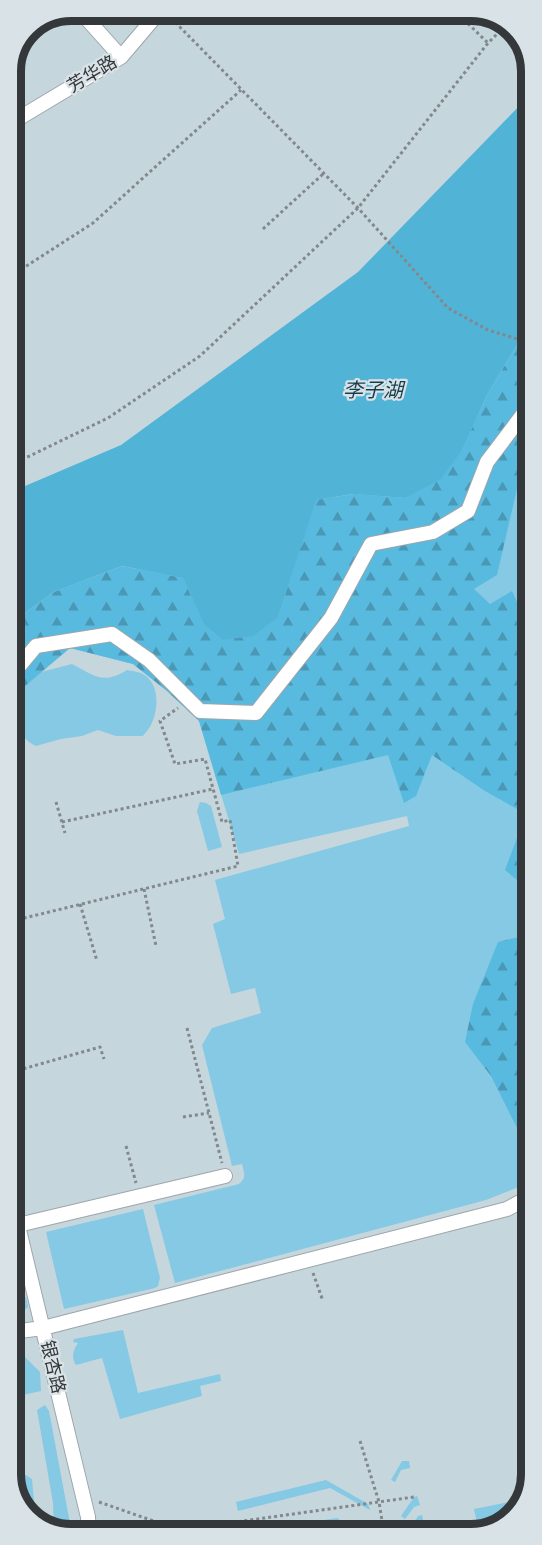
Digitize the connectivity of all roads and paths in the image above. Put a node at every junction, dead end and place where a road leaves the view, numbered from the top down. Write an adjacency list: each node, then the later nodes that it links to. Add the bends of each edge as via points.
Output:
1 (89, 21): 7 (street)
2 (159, 21): 7 (street, 芳华路)
3 (173, 21): 8 (path)
4 (465, 21): 6 (path)
5 (500, 31): 6 (path)
6 (488, 43): 11 (path)
7 (121, 57): 9 (street, 芳华路)
8 (242, 90): 10 (path); 13 (path, via 93,223)
9 (21, 117)
10 (324, 173): 11 (path); 12 (path)
11 (358, 208): 14 (path, via 448,308 488,330); 16 (path, via 200,356 108,418)
12 (263, 230)
13 (21, 270)
14 (521, 341)
15 (521, 417): 18 (street, via 487,462 468,511 433,532 370,544 331,618 256,713 200,711)
16 (21, 460)
17 (21, 665): 18 (street, via 36,646 112,634 149,660)
18 (189, 699): 19 (path, via 160,721 174,764 205,759)
19 (213, 789): 21 (path); 23 (path, via 222,822 230,820 238,866)
20 (56, 802): 21 (path)
21 (62, 822): 22 (path)
22 (65, 833)
23 (144, 888): 24 (path); 26 (path)
24 (80, 904): 25 (path); 27 (path)
25 (21, 919)
26 (156, 946)
27 (97, 961)
28 (187, 1028): 31 (path)
29 (104, 1059): 30 (path, via 100,1047)
30 (21, 1069)
31 (209, 1113): 32 (path); 34 (path)
32 (183, 1117)
33 (126, 1146): 35 (path)
34 (225, 1176): 35 (street)
35 (139, 1196): 37 (street)
36 (521, 1201): 39 (street, via 507,1209)
37 (21, 1224)
38 (21, 1237): 41 (street, 银杏路)
39 (308, 1260): 40 (path); 41 (street)
40 (323, 1301)
41 (43, 1328): 42 (street); 44 (street, 银杏路)
42 (21, 1331)
43 (360, 1441): 46 (path)
44 (83, 1497): 47 (street, 银杏路); 48 (path)
45 (414, 1497): 46 (path)
46 (378, 1502): 49 (path); 50 (path)
47 (88, 1524)
48 (162, 1524)
49 (222, 1524)
50 (382, 1524)

